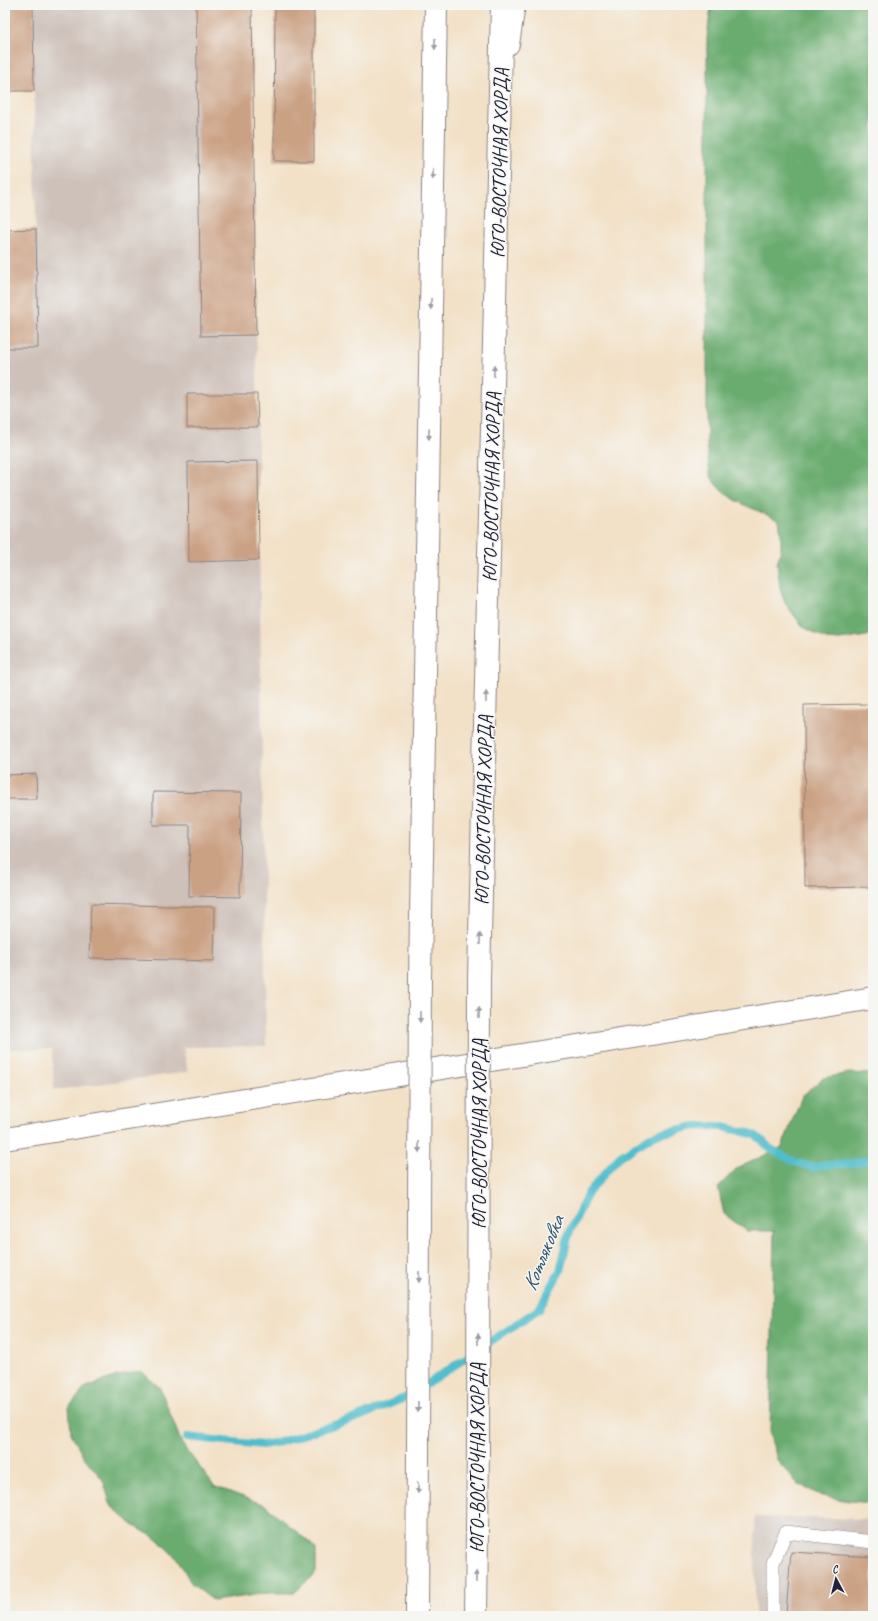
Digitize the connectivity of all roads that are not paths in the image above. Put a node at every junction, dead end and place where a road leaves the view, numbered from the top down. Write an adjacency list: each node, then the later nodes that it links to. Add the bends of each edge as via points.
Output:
1 (436, 5): 8 (main road, one-way to 8, bridge, via 420,978)
2 (502, 5): 4 (main road, ЮГО-ВОСТОЧНАЯ ХОРДА)
3 (514, 5): 4 (main road)
4 (501, 87): 9 (main road, ЮГО-ВОСТОЧНАЯ ХОРДА, one-way to 4, bridge, via 479,978)
5 (873, 998): 6 (main road)
6 (5, 1139)
7 (873, 1542): 10 (lane, via 786,1532 773,1563)
8 (417, 1616)
9 (476, 1616)
10 (773, 1616)

